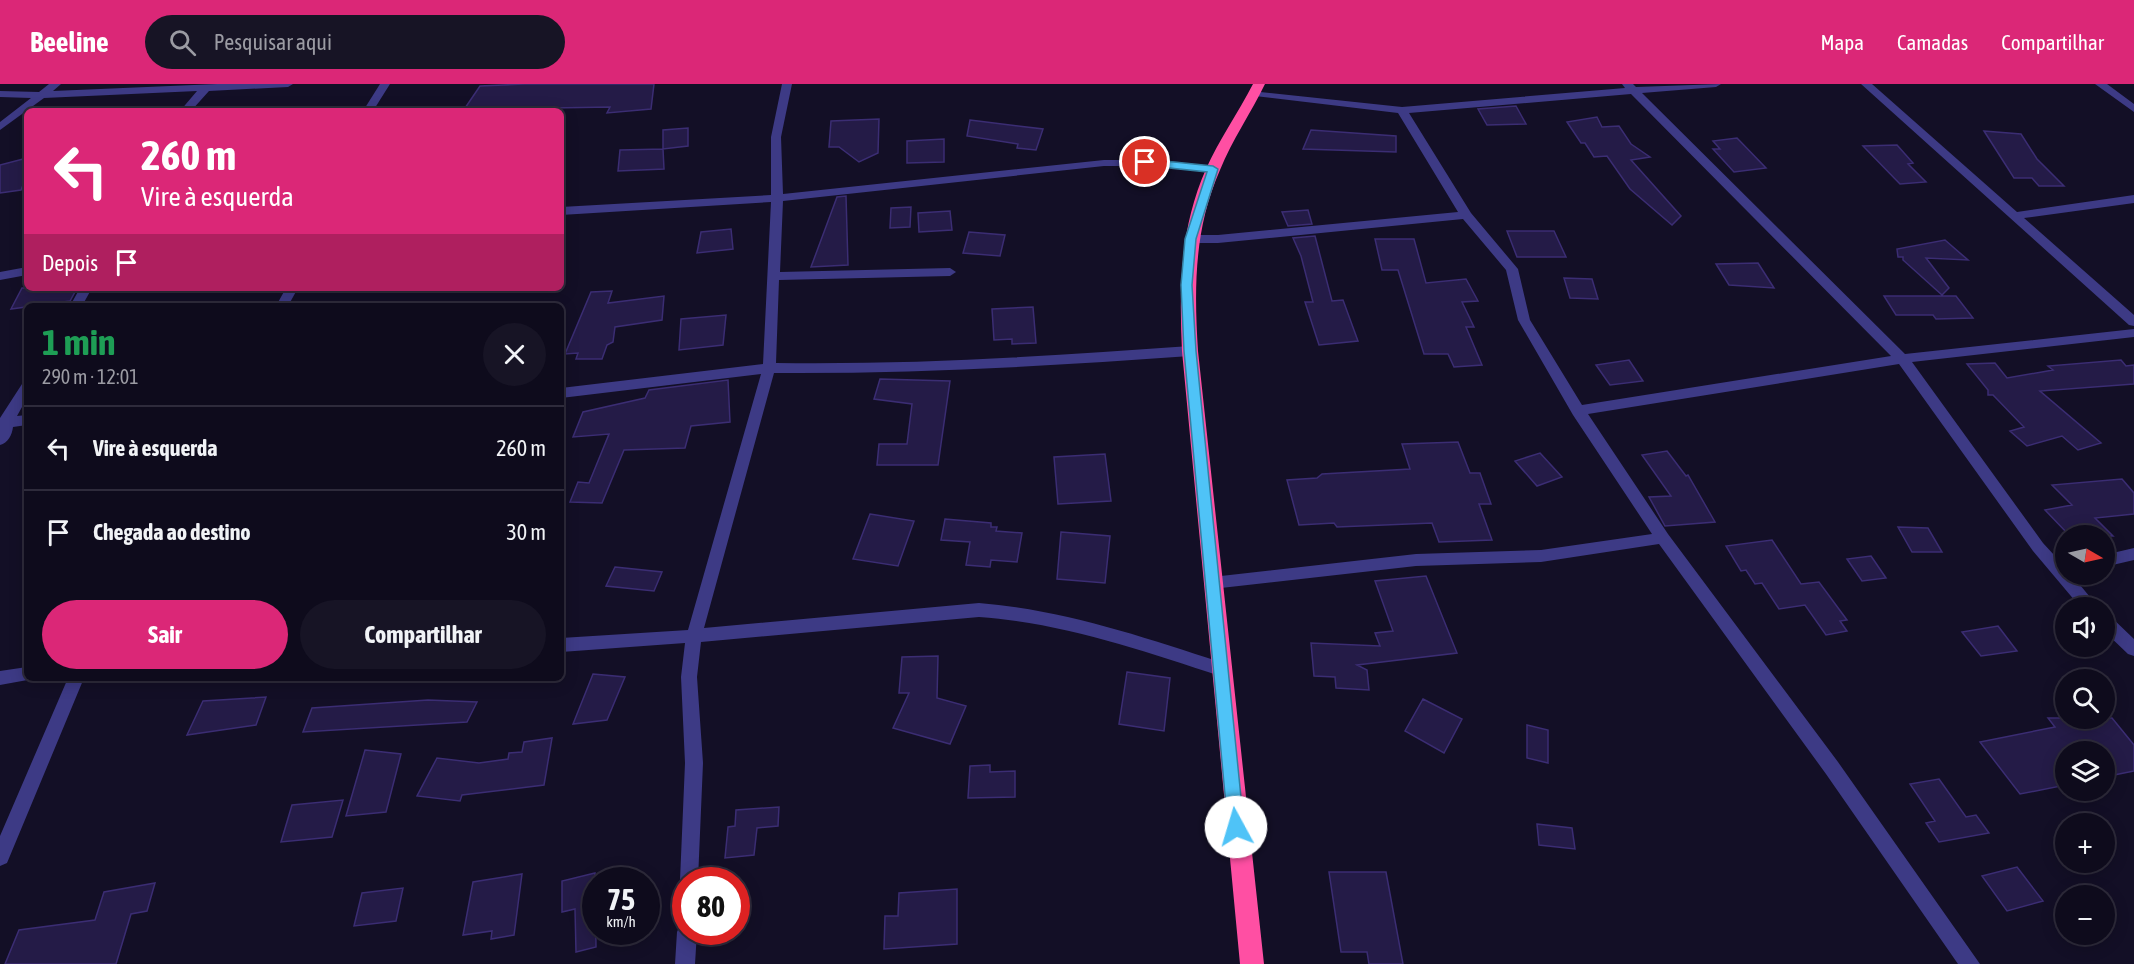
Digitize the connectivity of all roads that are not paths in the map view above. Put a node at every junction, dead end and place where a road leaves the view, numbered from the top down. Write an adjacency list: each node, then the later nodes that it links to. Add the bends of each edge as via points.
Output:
1 (56, 84): 12 (street)
2 (288, 84): 8 (street)
3 (385, 84): 14 (street)
4 (788, 84): 19 (street, via 776,137)
5 (1716, 84): 9 (street)
6 (1866, 84): 23 (street)
7 (2100, 84): 15 (street)
8 (206, 88): 12 (street); 13 (street)
9 (1630, 88): 16 (street); 32 (street)
10 (1257, 89): 16 (street); 18 (highway)
11 (0, 94): 12 (street)
12 (40, 95): 17 (street)
13 (187, 108)
14 (370, 108)
15 (2134, 109)
16 (1402, 110): 22 (street)
17 (0, 127)
18 (1213, 169): 19 (street, via 1145,162 1104,163); 24 (highway)
19 (777, 198): 21 (street); 28 (street)
20 (2134, 199): 23 (street)
21 (564, 212)
22 (1466, 215): 24 (street); 36 (street, via 1512,269 1524,320)
23 (2014, 216): 29 (street)
24 (1191, 239): 31 (highway, via 1186,285)
25 (24, 272): 27 (street)
26 (950, 272): 28 (street)
27 (0, 276)
28 (773, 276): 33 (street)
29 (2134, 322)
30 (2134, 333): 32 (street)
31 (1190, 351): 33 (street, via 1009,364); 44 (highway)
32 (1902, 359): 36 (street); 43 (street, via 2038,547)
33 (769, 368): 35 (street); 48 (street)
34 (24, 391): 38 (street)
35 (564, 393)
36 (1578, 411): 40 (street)
37 (24, 420): 38 (street)
38 (3, 422): 39 (street, via 5,433)
39 (0, 440)
40 (1663, 538): 44 (street, via 1541,556 1416,560); 60 (street)
41 (2134, 554): 42 (street)
42 (2115, 558)
43 (2055, 565)
44 (1212, 583): 51 (highway)
45 (2072, 585): 46 (street)
46 (2082, 597)
47 (2115, 631): 50 (street)
48 (694, 636): 49 (street); 51 (street, via 979,610 1013,611 1100,630); 56 (street, via 689,676 694,763)
49 (564, 645)
50 (2134, 649)
51 (1220, 669): 59 (highway)
52 (24, 674): 53 (street)
53 (0, 678)
54 (75, 681): 55 (street)
55 (0, 857)
56 (690, 867)
57 (686, 945): 58 (street)
58 (685, 964)
59 (1252, 964)
60 (1970, 964)

